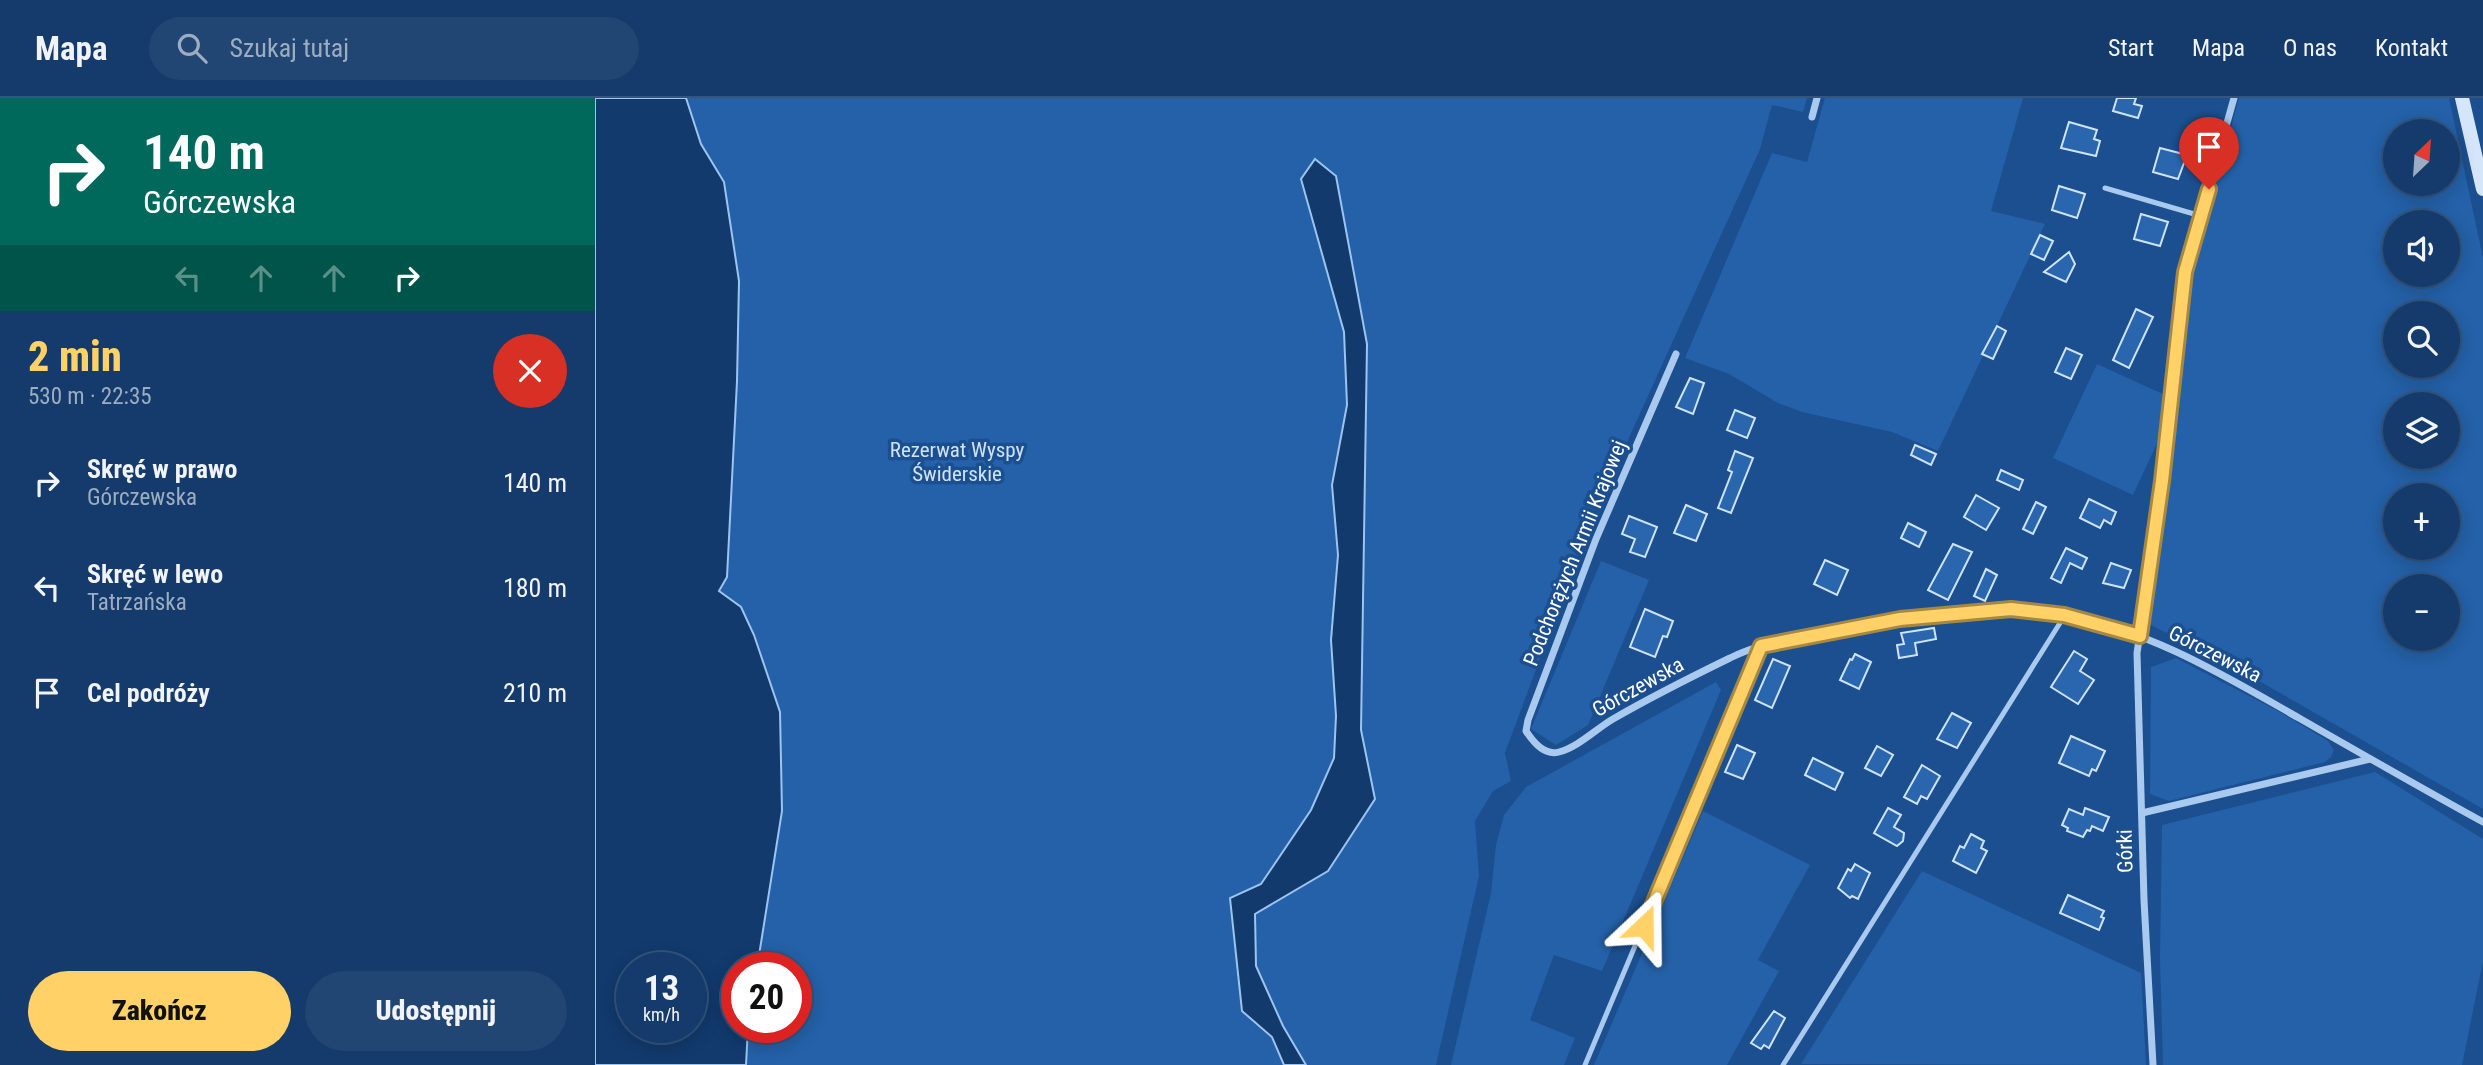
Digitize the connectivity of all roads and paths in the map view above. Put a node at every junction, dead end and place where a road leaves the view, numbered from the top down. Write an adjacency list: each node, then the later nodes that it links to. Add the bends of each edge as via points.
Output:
1 (1817, 98): 4 (street)
2 (2234, 98): 7 (street, Górki)
3 (2462, 98): 6 (main road)
4 (1811, 117)
5 (2105, 188): 7 (lane)
6 (2483, 189)
7 (2201, 216): 10 (street, Górki, via 2185,272)
8 (1676, 354): 12 (street, Podchorążych Armii Krajowej, via 1596,540 1528,720 1526,731 1533,742)
9 (2064, 615): 10 (street, Górczewska); 11 (street, Górczewska, via 2011,609 1962,612); 17 (lane)
10 (2140, 636): 13 (street, Górczewska, via 2246,688); 14 (street, Górki)
11 (1761, 646): 12 (street, Górczewska, via 1707,669); 16 (lane)
12 (1555, 754)
13 (2370, 759): 14 (street); 15 (street, Górczewska)
14 (2142, 813): 18 (street, Górki)
15 (2483, 822)
16 (1585, 1065)
17 (1783, 1065)
18 (2153, 1065)

